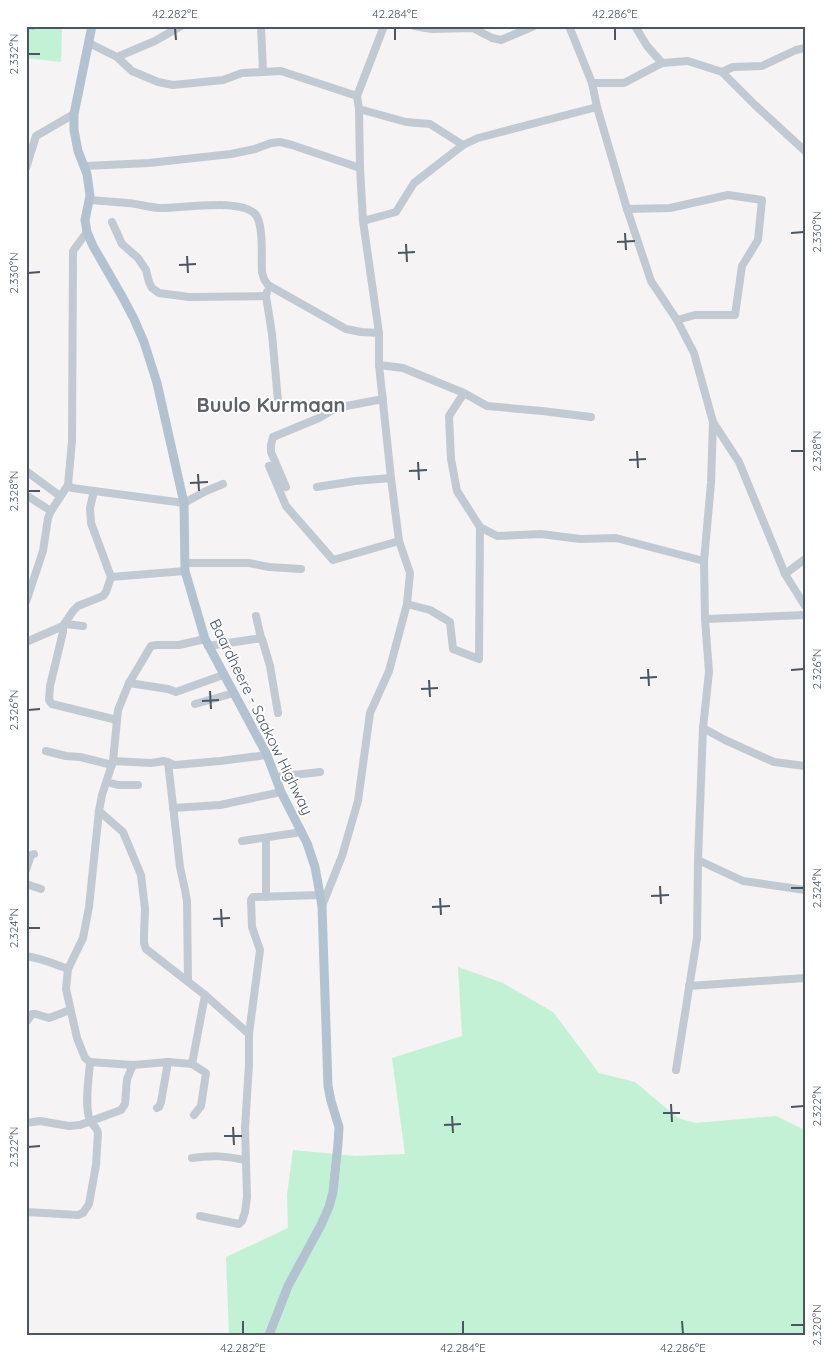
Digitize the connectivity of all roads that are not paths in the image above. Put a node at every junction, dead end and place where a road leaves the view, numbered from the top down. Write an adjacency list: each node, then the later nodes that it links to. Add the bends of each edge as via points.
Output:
1 (92, 26): 9 (main road)
2 (181, 26): 11 (street)
3 (262, 26): 13 (street)
4 (384, 26): 16 (street)
5 (414, 26): 6 (street, via 473,28 501,40)
6 (534, 26)
7 (569, 26): 15 (street)
8 (635, 26): 12 (street)
9 (89, 43): 11 (street); 19 (main road)
10 (805, 48): 14 (street, via 762,66 733,67)
11 (117, 57): 13 (street, via 132,71 173,85)
12 (662, 63): 14 (street, via 688,62); 15 (street, via 624,83)
13 (263, 72): 16 (street, via 281,71)
14 (722, 72): 21 (street)
15 (592, 83): 17 (street)
16 (357, 96): 18 (street)
17 (597, 107): 20 (street, via 478,138); 26 (street)
18 (358, 109): 20 (street, via 406,122 430,124); 24 (street)
19 (74, 114): 22 (main road, via 78,151); 23 (street, via 36,136)
20 (463, 145): 27 (street, via 414,183 396,212)
21 (805, 151)
22 (84, 166): 24 (street, via 222,155 280,142); 25 (main road)
23 (26, 168)
24 (360, 168): 27 (street)
25 (90, 200): 29 (main road); 30 (street, via 160,208 234,206 249,209 256,216 260,228 262,272)
26 (626, 209): 32 (street, via 651,281); 32 (street, via 670,208 728,195 762,200 758,240 742,266 736,315 695,314)
27 (363, 221): 33 (street)
28 (112, 222): 31 (street, via 122,244 138,258 152,288 159,293 189,297)
29 (86, 232): 44 (street, via 73,251 72,441); 50 (main road, Baardheere - Saakow Highway, via 144,342 157,383)
30 (268, 285): 31 (street); 33 (street, via 346,329)
31 (266, 296): 37 (street)
32 (677, 320): 39 (street, via 694,354)
33 (379, 333): 34 (street)
34 (378, 365): 35 (street, via 403,368); 36 (street)
35 (464, 393): 38 (street, via 487,406); 52 (street, via 449,416 451,459 457,491)
36 (383, 398): 42 (street); 45 (street, via 336,408 273,437 271,452)
37 (278, 401)
38 (591, 417)
39 (712, 422): 55 (street, via 711,483); 58 (street, via 739,462)
40 (269, 466): 53 (street, via 286,506 333,560)
41 (26, 471): 49 (street)
42 (390, 478): 46 (street); 53 (street)
43 (223, 484): 50 (street)
44 (68, 485): 47 (street); 49 (street)
45 (286, 487)
46 (317, 488)
47 (94, 491): 50 (street); 59 (street, via 91,523)
48 (26, 494): 51 (street)
49 (60, 496): 51 (street)
50 (184, 503): 56 (main road, Baardheere - Saakow Highway)
51 (51, 511): 60 (street, via 43,551)
52 (480, 528): 55 (street, via 497,536 541,534 580,539 616,538); 61 (street, via 479,659 453,649 450,622 430,610)
53 (398, 541): 61 (street, via 410,573)
54 (805, 559): 58 (street)
55 (704, 561): 65 (street)
56 (185, 567): 57 (street, via 249,563 269,568); 59 (street); 70 (main road, Baardheere - Saakow Highway)
57 (301, 569)
58 (785, 574): 62 (street)
59 (110, 577): 66 (street, via 103,596 78,606)
60 (26, 602)
61 (407, 604): 101 (street, via 390,671 370,713 358,800 342,856)
62 (805, 606)
63 (805, 615): 65 (street)
64 (256, 616): 68 (street)
65 (705, 619): 77 (street, via 709,672)
66 (64, 625): 67 (street); 69 (street); 76 (street, via 48,700 52,704)
67 (83, 626)
68 (262, 638): 70 (street); 75 (street)
69 (26, 642)
70 (206, 643): 71 (main road, Baardheere - Saakow Highway); 72 (street, via 151,646)
71 (223, 675): 72 (street, via 176,692); 73 (main road, Baardheere - Saakow Highway)
72 (129, 683): 76 (street)
73 (234, 693): 74 (street); 79 (main road, Baardheere - Saakow Highway)
74 (195, 704)
75 (278, 713)
76 (117, 720): 81 (street)
77 (703, 728): 82 (street, via 774,762); 94 (street)
78 (46, 751): 81 (street)
79 (267, 755): 80 (street, via 192,763); 84 (main road, Baardheere - Saakow Highway)
80 (168, 762): 81 (street); 88 (street)
81 (113, 763): 85 (street)
82 (805, 766)
83 (320, 772): 84 (street)
84 (276, 777): 87 (main road, Baardheere - Saakow Highway)
85 (107, 782): 86 (street); 89 (street)
86 (138, 784)
87 (281, 792): 88 (street, via 220,805); 90 (main road, Baardheere - Saakow Highway)
88 (173, 808): 105 (street, via 186,901)
89 (99, 810): 103 (street, via 85,930); 105 (street, via 123,832 141,875 146,949)
90 (302, 832): 91 (street); 99 (main road, Baardheere - Saakow Highway, via 315,867)
91 (266, 838): 92 (street); 100 (street)
92 (242, 842)
93 (34, 854): 95 (street, via 30,855)
94 (698, 860): 98 (street, via 743,881); 106 (street, via 697,938)
95 (26, 870)
96 (26, 884): 97 (street)
97 (41, 889)
98 (805, 890)
99 (320, 895): 100 (street); 101 (main road, Baardheere - Saakow Highway)
100 (266, 897): 110 (street, via 253,897 250,902 252,927 260,950)
101 (322, 906): 124 (main road, Baardheere - Saakow Highway, via 328,1086 339,1127 333,1192 321,1225 288,1286)
102 (26, 956): 103 (street, via 42,958)
103 (68, 969): 108 (street, via 66,989)
104 (805, 978): 106 (street)
105 (188, 980): 107 (street)
106 (689, 986): 115 (street)
107 (205, 995): 110 (street); 113 (street)
108 (70, 1010): 109 (street, via 49,1018 32,1014); 111 (street, via 77,1038)
109 (26, 1022)
110 (249, 1034): 121 (street)
111 (90, 1062): 114 (street); 118 (street)
112 (168, 1062): 113 (street); 114 (street); 116 (street)
113 (192, 1064): 117 (street, via 206,1072 201,1106)
114 (133, 1065): 118 (street, via 126,1079 125,1104 121,1110)
115 (676, 1070)
116 (157, 1108)
117 (194, 1115)
118 (90, 1120): 119 (street, via 69,1126 46,1121); 122 (street, via 98,1133 90,1204 78,1215)
119 (26, 1123)
120 (192, 1158): 121 (street, via 209,1155)
121 (245, 1160): 123 (street, via 247,1197 242,1221 239,1224)
122 (26, 1212)
123 (200, 1216)
124 (269, 1335)

